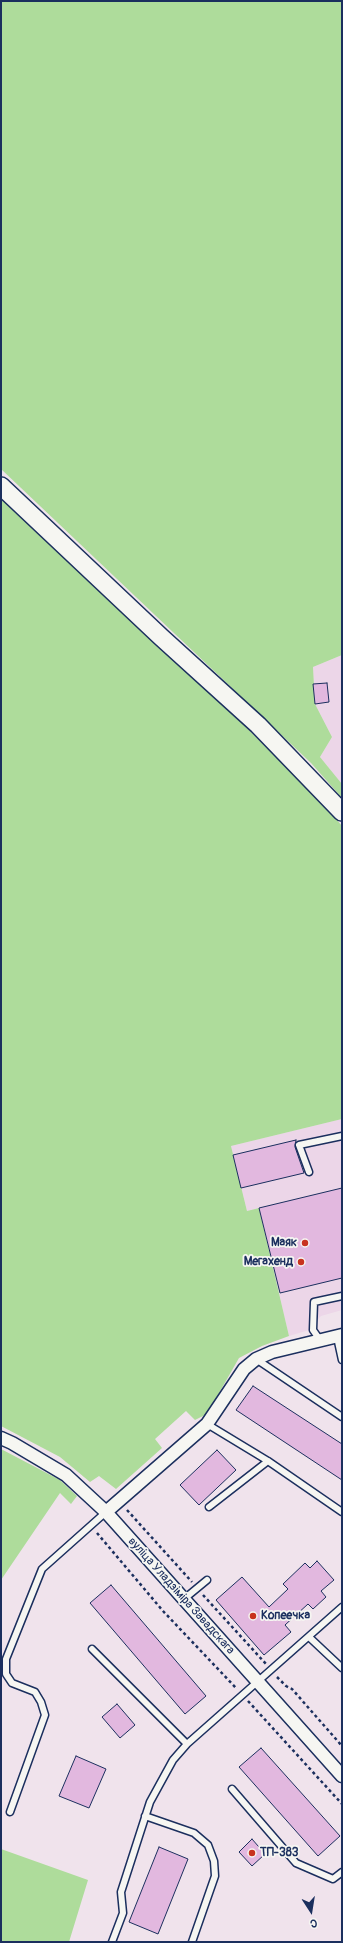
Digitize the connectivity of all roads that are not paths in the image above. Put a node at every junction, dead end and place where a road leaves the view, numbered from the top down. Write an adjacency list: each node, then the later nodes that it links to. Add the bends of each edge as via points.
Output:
1 (1, 486): 2 (street, via 258,725)
2 (342, 812)
3 (342, 1136): 4 (lane, via 299,1145)
4 (309, 1172)
5 (342, 1296): 7 (lane, via 314,1302 312,1330)
6 (339, 1336): 7 (street); 9 (lane)
7 (320, 1340): 8 (street, via 272,1352)
8 (256, 1360): 10 (lane); 11 (street, via 244,1369)
9 (342, 1360)
10 (342, 1417)
11 (206, 1424): 13 (lane); 15 (street)
12 (1, 1438): 15 (street, вуліца Уладзіміра Завадскага, via 66,1475)
13 (268, 1461): 14 (lane); 16 (lane)
14 (209, 1507)
15 (106, 1512): 18 (street, вуліца Уладзіміра Завадскага); 27 (lane, via 42,1569 6,1659 6,1674 12,1683 35,1692 45,1716)
16 (342, 1512)
17 (207, 1580): 18 (lane)
18 (184, 1599): 23 (street, вуліца Уладзіміра Завадскага)
19 (342, 1607): 20 (lane)
20 (309, 1637): 22 (lane); 23 (lane)
21 (92, 1649): 24 (lane)
22 (342, 1668)
23 (258, 1683): 24 (lane); 25 (street, вуліца Уладзіміра Завадскага)
24 (187, 1744): 28 (lane, via 173,1760 150,1802)
25 (342, 1776)
26 (232, 1789): 29 (lane, via 296,1863 333,1879)
27 (10, 1812)
28 (146, 1816): 30 (lane, via 121,1892 123,1913); 31 (lane, via 194,1833 208,1845 215,1876)
29 (342, 1872)
30 (112, 1942)
31 (192, 1942)

